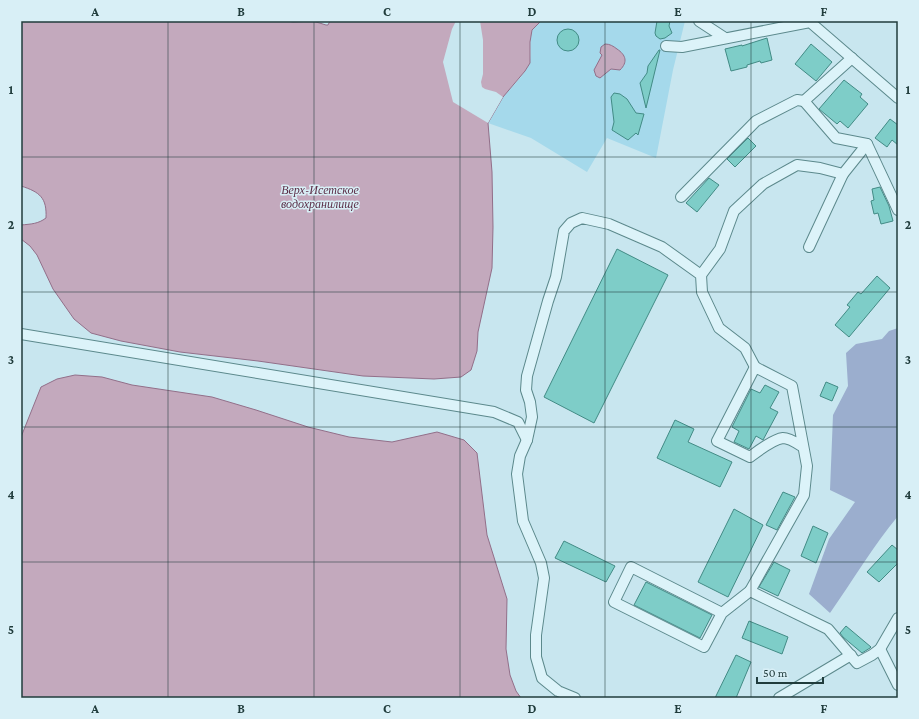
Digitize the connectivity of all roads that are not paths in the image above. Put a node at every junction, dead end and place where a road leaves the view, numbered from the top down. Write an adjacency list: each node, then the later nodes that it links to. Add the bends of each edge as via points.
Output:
1 (699, 21): 4 (street)
2 (821, 21): 3 (street)
3 (822, 32): 4 (street, via 810,22); 6 (street)
4 (725, 38): 5 (street, via 682,47)
5 (666, 46)
6 (852, 58): 7 (street); 8 (street)
7 (898, 98)
8 (804, 101): 9 (street, via 836,138); 11 (street, via 797,100 756,121)
9 (867, 144): 10 (street); 12 (street)
10 (843, 174): 13 (street); 14 (street, via 796,164 763,184 734,211 720,249)
11 (681, 197)
12 (898, 210)
13 (809, 247)
14 (701, 275): 16 (street, via 702,292 719,328 745,348); 17 (street, via 662,247 609,224 582,218 570,223 564,232 556,277 527,376 526,390 532,416)
15 (21, 334): 17 (street, via 494,412 518,422)
16 (755, 367): 18 (street, via 792,386); 18 (street, via 716,441 750,458 766,445 783,438)
17 (527, 440): 25 (street, via 520,456 517,474 523,520 541,563 544,578 536,635 536,657 542,678 558,691)
18 (803, 447): 19 (street, via 806,466 804,495)
19 (750, 591): 20 (street); 23 (street, via 828,629)
20 (722, 613): 20 (street, via 704,648 614,602 632,567)
21 (898, 618): 22 (street)
22 (880, 649): 23 (street, via 857,663); 24 (street)
23 (851, 655): 26 (street)
24 (898, 685)
25 (575, 698)
26 (779, 698)

